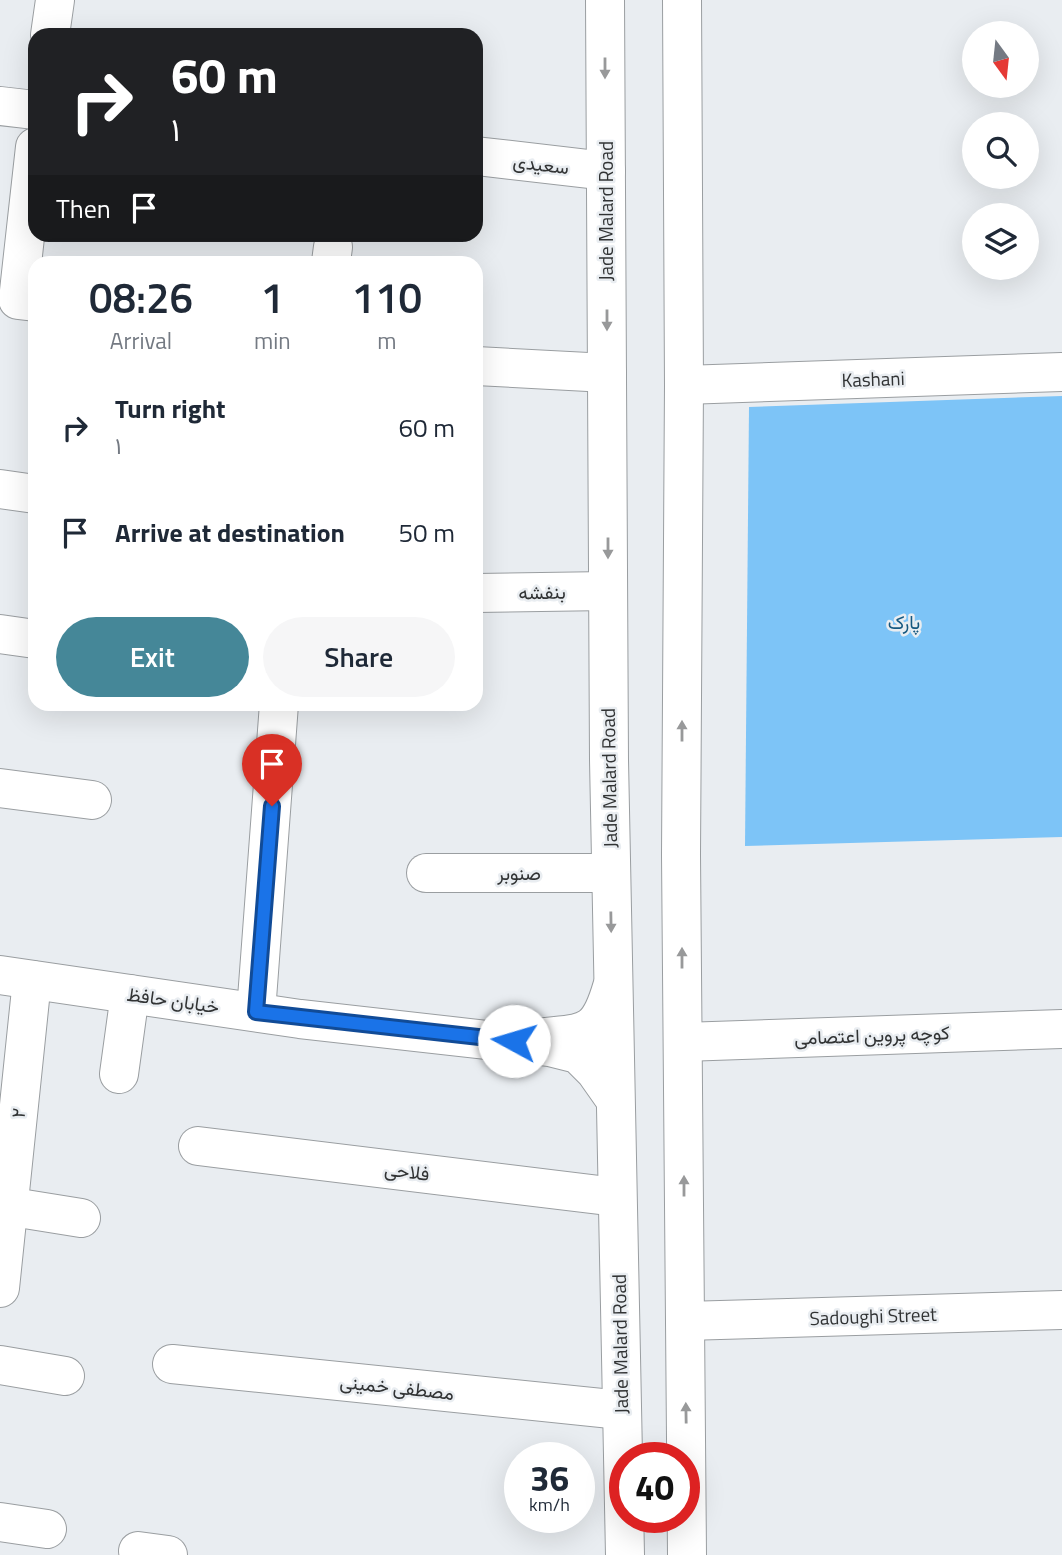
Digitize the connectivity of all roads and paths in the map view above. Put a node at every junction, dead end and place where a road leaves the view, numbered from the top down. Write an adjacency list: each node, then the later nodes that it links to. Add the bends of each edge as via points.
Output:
1 (55, 0): 4 (street)
2 (605, 0): 8 (street, Jade Malard Road, one-way to 8)
3 (682, 0): 14 (street)
4 (51, 28)
5 (0, 106): 6 (street)
6 (28, 109)
7 (483, 157): 8 (street, سعیدی)
8 (606, 171): 13 (street, Jade Malard Road, one-way to 13)
9 (28, 210): 10 (street)
10 (18, 300)
11 (483, 366): 13 (street)
12 (1062, 372): 14 (street, Kashani)
13 (607, 373): 17 (street, Jade Malard Road, one-way to 17)
14 (684, 385): 32 (street, one-way to 14)
15 (0, 489): 16 (street)
16 (28, 493)
17 (608, 591): 18 (street, بنفشه); 25 (street, Jade Malard Road)
18 (483, 593)
19 (0, 634): 20 (street)
20 (28, 638)
21 (278, 711): 29 (street)
22 (0, 788): 23 (street)
23 (92, 800)
24 (426, 873): 25 (street, صنوبر)
25 (611, 873): 27 (street, Jade Malard Road, one-way to 27)
26 (16, 977): 28 (street, خیابان حافظ); 37 (street, ۲)
27 (612, 987): 31 (street, via 603,1018 586,1031); 34 (street, Jade Malard Road)
28 (130, 994): 29 (street, خیابان حافظ); 33 (street)
29 (256, 1012): 31 (street, خیابان حافظ)
30 (1062, 1029): 32 (street, کوچه پروین اعتصامی)
31 (514, 1041): 34 (street, via 578,1054)
32 (683, 1042): 41 (street, one-way to 32)
33 (119, 1074)
34 (614, 1098): 36 (street, Jade Malard Road)
35 (198, 1146): 36 (street, فلاحی)
36 (616, 1197): 45 (street, Jade Malard Road)
37 (4, 1205): 38 (street); 39 (street, ۲)
38 (81, 1218)
39 (0, 1288)
40 (1062, 1310): 41 (street, Sadoughi Street)
41 (685, 1321): 49 (street, one-way to 41)
42 (172, 1364): 45 (street, مصطفی خمینی)
43 (0, 1365): 44 (street)
44 (65, 1376)
45 (621, 1410): 48 (street, Jade Malard Road)
46 (0, 1522): 47 (street)
47 (47, 1529)
48 (625, 1555)
49 (687, 1555)

